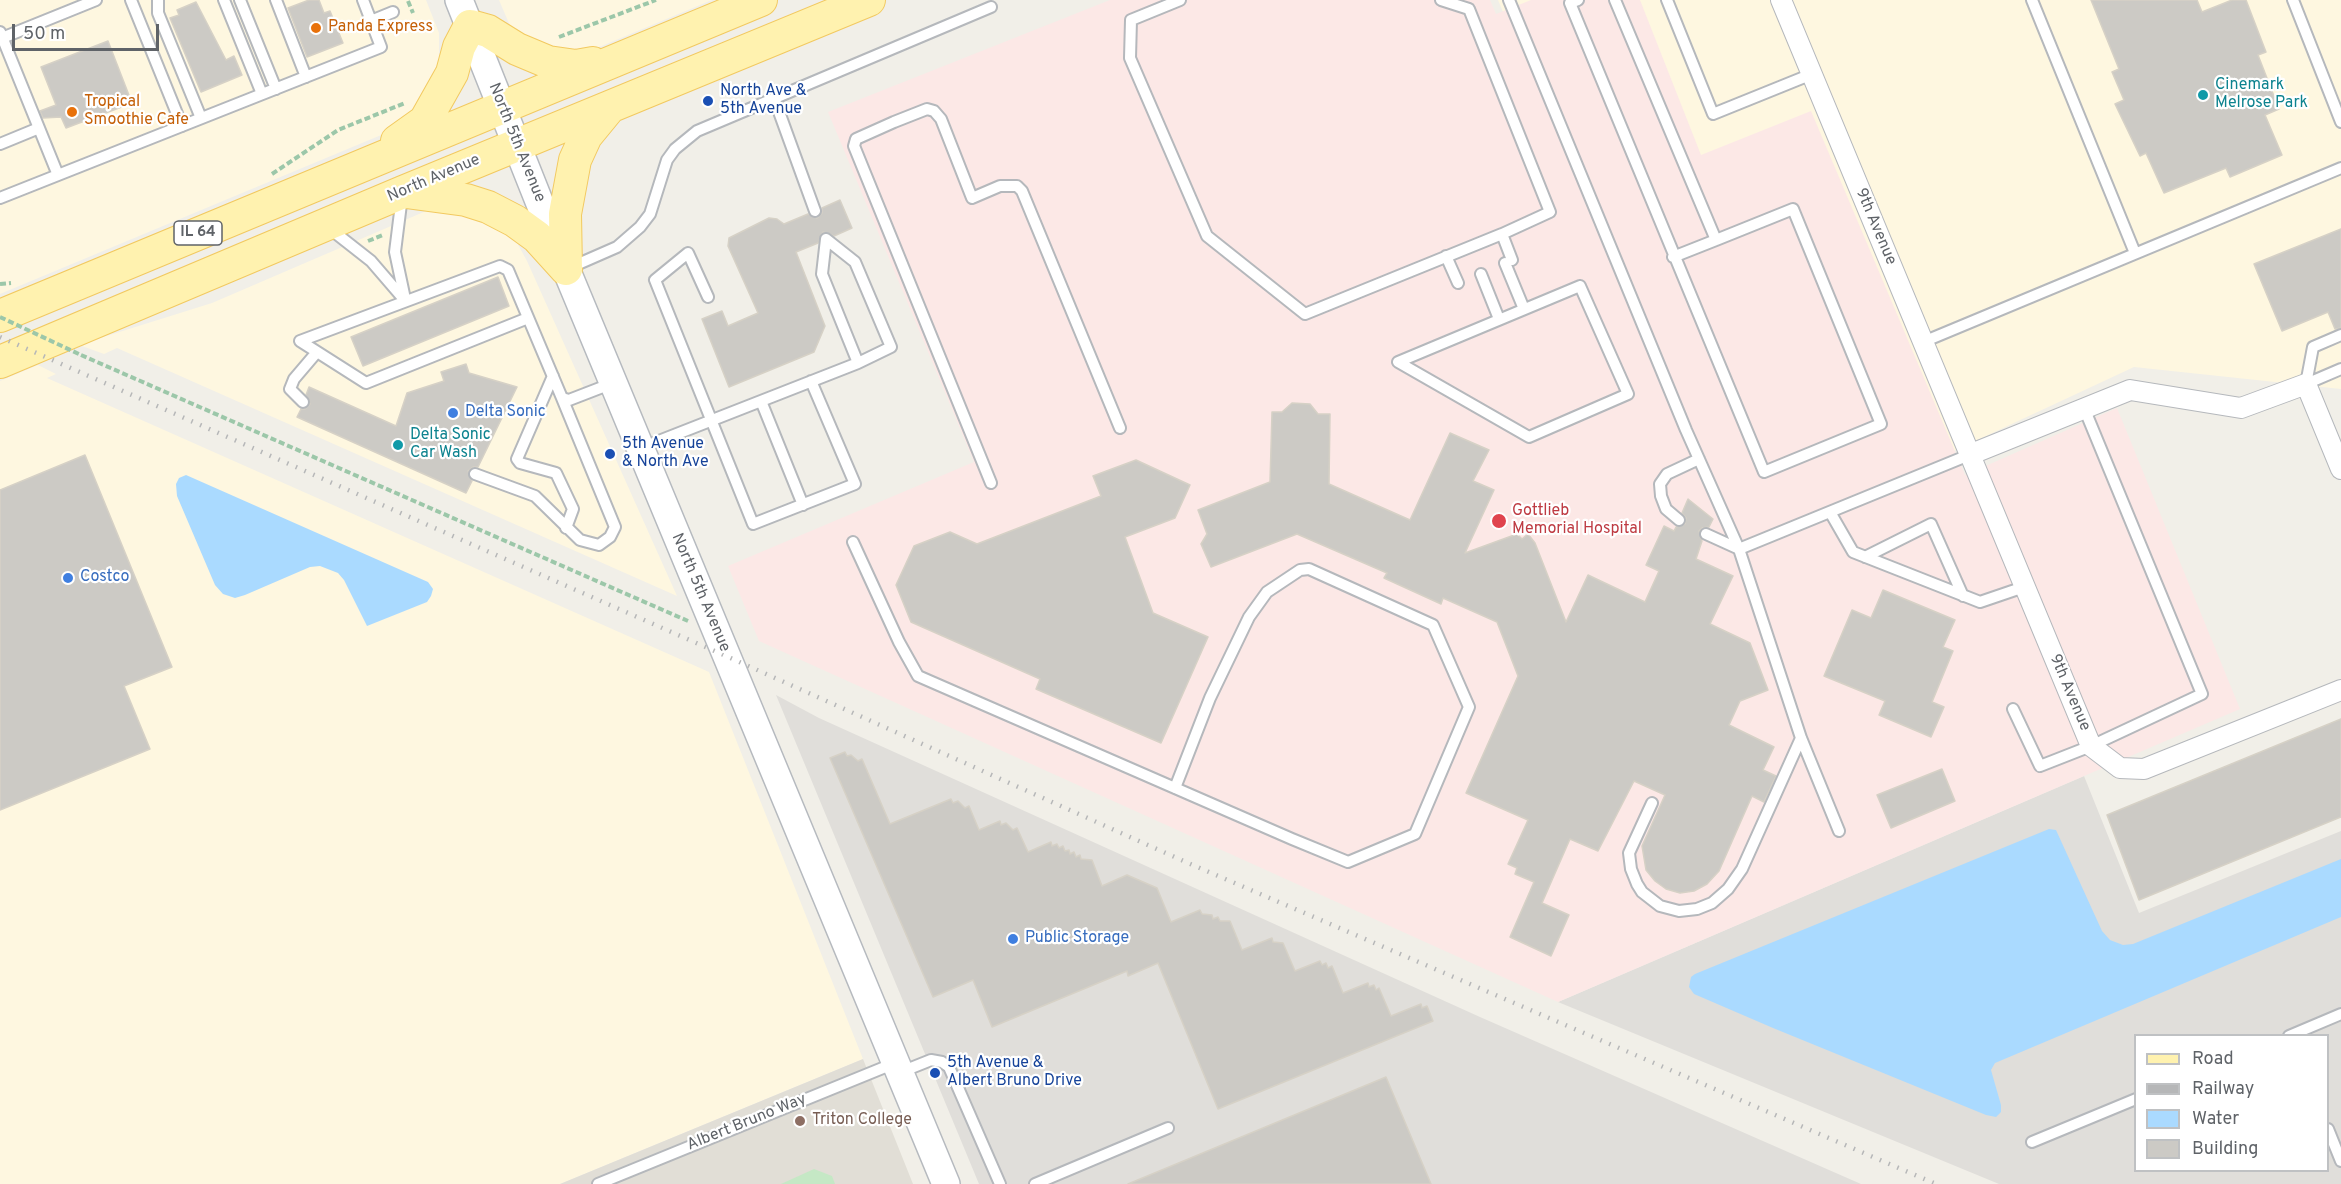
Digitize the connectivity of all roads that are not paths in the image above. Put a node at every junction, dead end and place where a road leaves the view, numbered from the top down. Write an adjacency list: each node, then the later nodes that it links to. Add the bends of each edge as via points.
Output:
1 (96, 0): 23 (lane)
2 (131, 0): 34 (lane)
3 (158, 0): 32 (lane, via 158,12)
4 (224, 0): 28 (lane)
5 (240, 0): 27 (lane)
6 (276, 0): 26 (lane)
7 (363, 0): 22 (lane)
8 (761, 0): 24 (main road, IL 64)
9 (869, 0): 30 (main road, North Avenue / IL 64)
10 (1180, 0): 48 (lane, via 1131,20 1130,58 1207,236 1305,314)
11 (1441, 0): 45 (lane, via 1469,9 1551,212)
12 (1509, 0): 77 (lane)
13 (1578, 0): 49 (lane, via 1570,3)
14 (1615, 0): 46 (lane)
15 (1667, 0): 25 (lane, via 1713,114)
16 (1781, 0): 25 (street, 9th Avenue)
17 (2032, 0): 47 (lane)
18 (2293, 0): 33 (lane)
19 (991, 7): 29 (lane)
20 (393, 12): 22 (lane)
21 (464, 13): 24 (main road, via 488,31 548,62 576,66); 31 (street, North 5th Avenue); 38 (main road, via 452,73 425,121)
22 (371, 21): 26 (lane, via 381,47)
23 (1, 35): 35 (lane)
24 (618, 58): 31 (main road, IL 64)
25 (1812, 74): 60 (street, 9th Avenue)
26 (306, 76): 27 (lane)
27 (276, 89): 28 (lane)
28 (262, 94): 32 (lane)
29 (774, 98): 43 (lane); 50 (lane, via 685,139 667,160 650,214 640,227 617,247)
30 (613, 105): 37 (main road, North Avenue / IL 64); 50 (main road, via 586,136 575,160 565,214)
31 (502, 107): 37 (street, North 5th Avenue); 38 (main road, IL 64)
32 (201, 118): 34 (lane)
33 (2341, 122)
34 (182, 126): 40 (lane)
35 (39, 128): 36 (lane); 40 (lane)
36 (0, 144)
37 (517, 144): 41 (main road, North Avenue / IL 64); 50 (street, North 5th Avenue)
38 (353, 168): 56 (main road, IL 64)
39 (2341, 168): 47 (lane)
40 (58, 175): 42 (lane)
41 (403, 192): 44 (main road, North Avenue / IL 64); 50 (main road, via 466,200 488,207 515,220 537,237); 54 (lane, via 395,252)
42 (0, 198)
43 (815, 211)
44 (326, 226): 54 (lane, via 371,261); 62 (main road, North Avenue / IL 64)
45 (1502, 234): 48 (lane); 55 (lane)
46 (1716, 240): 49 (lane); 49 (lane, via 1793,209 1881,424 1764,472)
47 (2135, 253): 60 (lane)
48 (1446, 256): 52 (lane)
49 (1673, 257)
50 (566, 269): 67 (street, North 5th Avenue)
51 (1480, 274): 58 (lane)
52 (1458, 283)
53 (708, 297): 73 (lane, via 688,253 656,280)
54 (405, 299): 57 (lane, via 500,266 508,270); 61 (lane, via 300,341)
55 (1524, 309): 58 (lane); 58 (lane, via 1580,286 1628,394 1529,437 1398,362)
56 (0, 316)
57 (528, 318): 61 (lane, via 366,384); 65 (lane)
58 (1499, 319)
59 (2341, 335): 68 (lane, via 2313,347)
60 (1923, 342): 76 (street, 9th Avenue)
61 (317, 352): 71 (lane, via 290,389)
62 (0, 362)
63 (858, 363): 63 (lane, via 891,347 855,262 826,239 822,274); 66 (lane)
64 (2341, 369): 68 (lane)
65 (553, 376): 69 (lane); 84 (lane, via 517,459 556,473 573,508)
66 (811, 381): 70 (lane); 81 (lane, via 855,484)
67 (613, 383): 69 (lane, via 569,400); 75 (street, North 5th Avenue)
68 (2306, 384): 72 (street, via 2241,408 2130,390); 78 (street)
69 (562, 398): 84 (lane, via 615,527 599,545 580,540)
70 (761, 401): 73 (lane); 81 (lane)
71 (303, 402)
72 (2084, 408): 76 (street); 94 (lane, via 2202,694)
73 (710, 421): 75 (lane); 81 (lane, via 753,524)
74 (1120, 428): 80 (lane, via 1022,191 1017,186 1000,186 972,198 941,119 934,111 927,109 894,122 855,139 854,146)
75 (640, 448): 100 (street, North 5th Avenue)
76 (1969, 455): 82 (lane); 89 (street, 9th Avenue)
77 (1699, 459): 83 (lane, via 1666,474 1660,484 1666,509); 87 (lane)
78 (2341, 469)
79 (475, 474): 84 (lane, via 535,496)
80 (991, 483)
81 (803, 505)
82 (1830, 512): 87 (lane); 88 (lane, via 1853,552)
83 (1679, 520)
84 (566, 528)
85 (1706, 534): 87 (lane)
86 (853, 542): 95 (lane, via 918,676)
87 (1739, 549): 93 (lane)
88 (1865, 557): 90 (lane); 90 (lane, via 1931,524)
89 (2024, 587): 90 (lane, via 1980,603); 94 (street, 9th Avenue)
90 (1963, 596)
91 (2341, 690): 94 (street, 9th Avenue, via 2144,769 2120,768)
92 (2013, 709): 94 (lane, via 2040,766)
93 (1801, 738): 96 (lane, via 1742,869 1712,903 1678,911 1660,906 1642,892 1629,853); 97 (lane)
94 (2091, 746)
95 (1175, 788): 95 (lane, via 1347,862 1415,834 1469,707 1433,625 1309,569 1300,570 1267,592 1249,616 1210,698)
96 (1652, 803)
97 (1839, 831)
98 (2341, 1014): 99 (lane)
99 (2291, 1034)
100 (898, 1068): 106 (lane, Albert Bruno Way); 107 (street, North 5th Avenue); 108 (lane, Albert Bruno Way, via 931,1060 949,1067)
101 (2134, 1100): 104 (lane)
102 (1168, 1128): 109 (lane)
103 (2329, 1131): 105 (lane)
104 (2032, 1142)
105 (2341, 1161)
106 (598, 1184)
107 (946, 1184)
108 (1000, 1184)
109 (1035, 1184)

